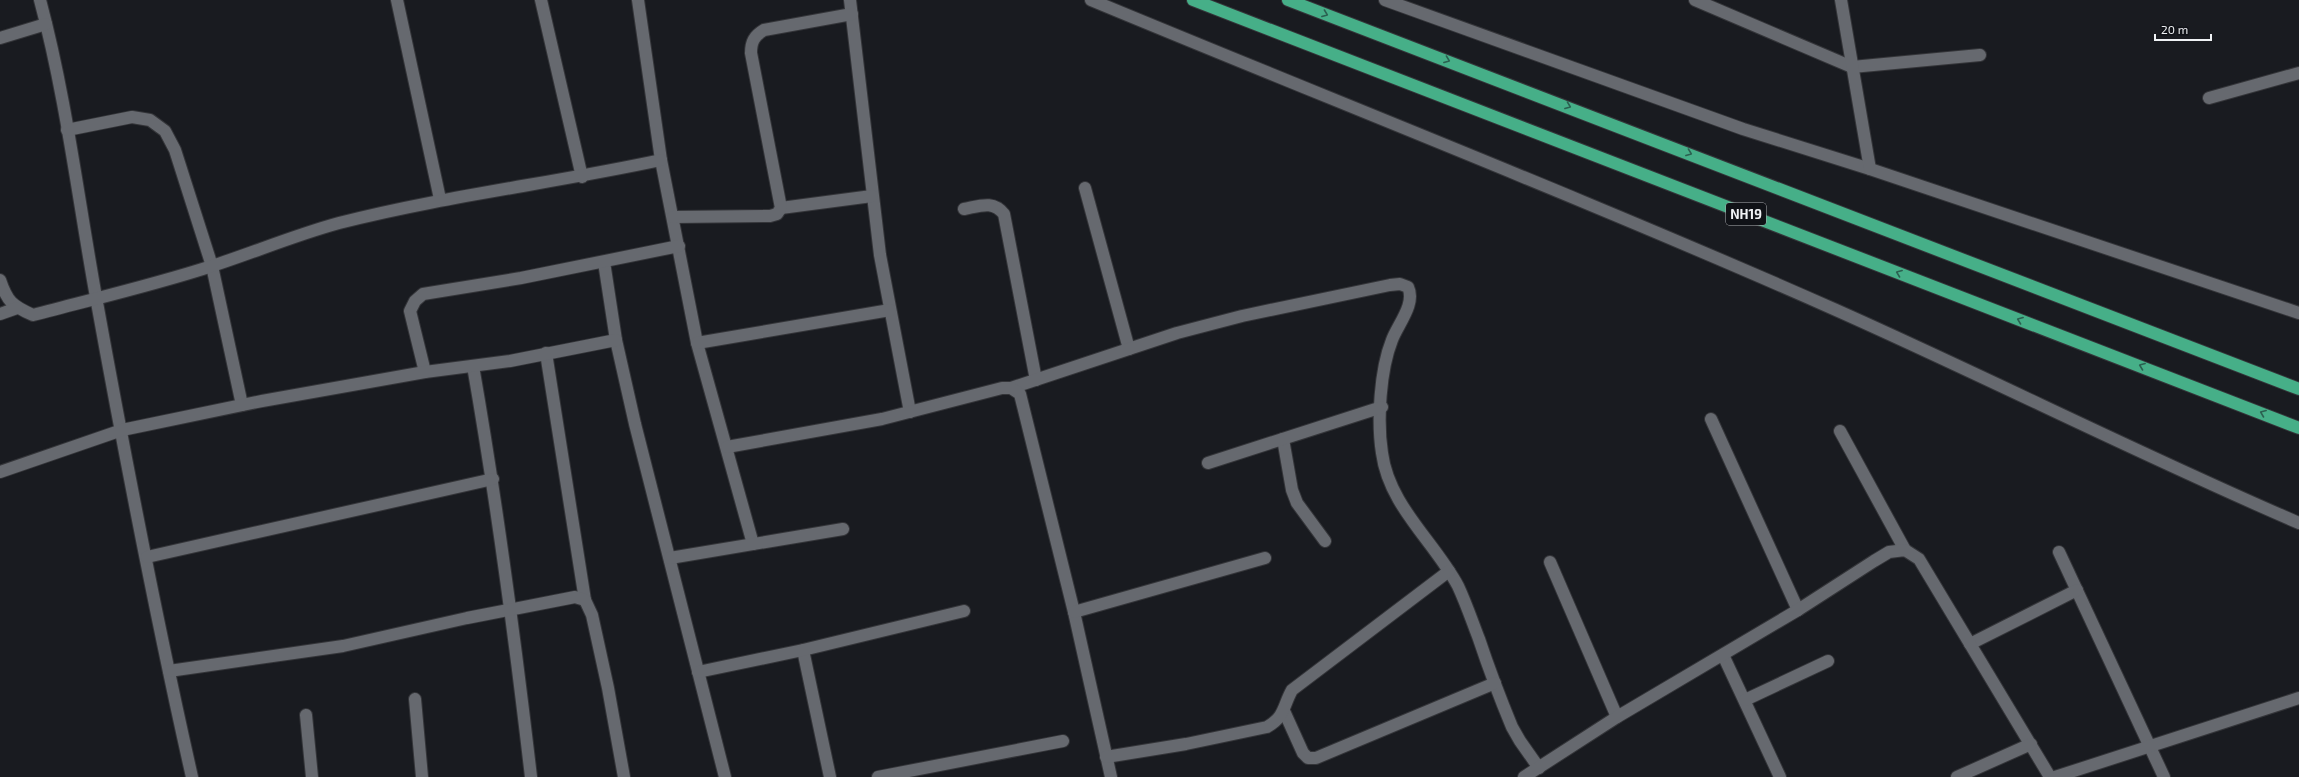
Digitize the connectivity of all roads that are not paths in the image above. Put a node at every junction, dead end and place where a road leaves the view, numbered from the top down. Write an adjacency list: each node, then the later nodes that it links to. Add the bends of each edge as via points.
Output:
1 (40, 0): 13 (street)
2 (397, 0): 25 (street)
3 (541, 0): 22 (street)
4 (638, 0): 20 (street)
5 (850, 0): 12 (street)
6 (1091, 0): 59 (street, via 1612,213 1838,312 2198,479)
7 (1193, 0): 51 (highway, NH19, one-way to 7)
8 (1288, 0): 46 (highway, NH19, one-way to 46)
9 (1385, 0): 21 (street, via 1743,129)
10 (1695, 0): 16 (street)
11 (1841, 0): 16 (street)
12 (852, 14): 24 (street); 26 (street, via 764,30 751,43)
13 (46, 24): 14 (street); 19 (street)
14 (0, 38)
15 (1980, 55): 16 (street)
16 (1852, 67): 21 (street)
17 (2299, 73): 18 (street)
18 (2209, 98)
19 (67, 130): 31 (street, via 132,117 150,120 165,131 175,150); 33 (street)
20 (661, 160): 22 (street); 28 (street)
21 (1870, 169): 36 (street)
22 (582, 177): 25 (street)
23 (1085, 188): 40 (street)
24 (872, 196): 26 (street); 35 (street)
25 (440, 199): 31 (street, via 289,238)
26 (781, 208): 28 (street, via 777,214 770,216)
27 (964, 209): 44 (street, via 991,204 1004,214)
28 (673, 217): 29 (street)
29 (679, 246): 30 (street); 39 (street)
30 (604, 262): 38 (street); 43 (street, via 423,294 415,301 410,311)
31 (212, 266): 33 (street); 47 (street)
32 (0, 280): 34 (street, via 10,301)
33 (96, 298): 34 (street, via 34,315); 52 (street)
34 (17, 308): 37 (street)
35 (890, 310): 39 (street); 49 (street)
36 (2299, 313)
37 (0, 314)
38 (616, 340): 41 (street); 66 (street)
39 (697, 343): 55 (street)
40 (1129, 349): 44 (street); 48 (street, via 1242,316 1400,284 1408,288 1411,294 1409,305 1388,349 1384,367)
41 (546, 354): 42 (street); 71 (street)
42 (473, 366): 43 (street); 58 (street)
43 (425, 372): 47 (street)
44 (1036, 380): 45 (street)
45 (1011, 388): 49 (street, via 1002,388); 75 (street, via 1020,394 1023,401)
46 (2299, 389)
47 (242, 405): 52 (street)
48 (1382, 407): 54 (street); 69 (street, via 1382,454 1394,491)
49 (910, 412): 55 (street)
50 (1711, 419): 73 (street)
51 (2299, 428)
52 (122, 430): 57 (street); 65 (street)
53 (1840, 431): 63 (street)
54 (1283, 439): 56 (street); 61 (street, via 1292,490 1297,503)
55 (727, 447): 62 (street)
56 (1208, 463)
57 (0, 472)
58 (493, 479): 65 (street); 72 (street)
59 (2299, 523)
60 (843, 529): 62 (street)
61 (1325, 541)
62 (754, 544): 66 (street)
63 (1905, 550): 73 (street, via 1889,552); 76 (street, via 1919,559)
64 (2059, 552): 70 (street)
65 (147, 557): 80 (street)
66 (670, 558): 81 (street)
67 (1265, 558): 75 (street)
68 (1550, 562): 88 (street)
69 (1449, 571): 82 (street, via 1466,604); 86 (street, via 1296,686 1286,701)
70 (2077, 590): 76 (street); 91 (street)
71 (585, 600): 72 (street, via 575,597); 98 (street, via 592,615)
72 (512, 610): 80 (street, via 335,647); 97 (street)
73 (1798, 610): 78 (street)
74 (964, 611): 77 (street)
75 (1074, 612): 92 (street)
76 (1970, 644): 90 (street)
77 (803, 650): 81 (street); 100 (street)
78 (1723, 654): 85 (street); 88 (street)
79 (1828, 661): 85 (street)
80 (168, 671): 94 (street)
81 (698, 672): 99 (street)
82 (1495, 683): 86 (street, via 1316,758 1308,758 1303,753); 93 (street, via 1520,741)
83 (2299, 698): 91 (street)
84 (415, 699): 96 (street)
85 (1745, 700): 104 (street)
86 (1284, 711): 92 (street, via 1277,721 1267,727)
87 (306, 715): 95 (street)
88 (1617, 717): 93 (street)
89 (1063, 741): 101 (street)
90 (2031, 744): 105 (street); 106 (street)
91 (2150, 746): 107 (street); 108 (street)
92 (1106, 757): 102 (street)
93 (1539, 768): 103 (street)
94 (192, 777)
95 (312, 777)
96 (422, 777)
97 (531, 777)
98 (624, 777)
99 (726, 777)
100 (830, 777)
101 (878, 777)
102 (1111, 777)
103 (1524, 777)
104 (1780, 777)
105 (1957, 777)
106 (2050, 777)
107 (2055, 777)
108 (2164, 777)

